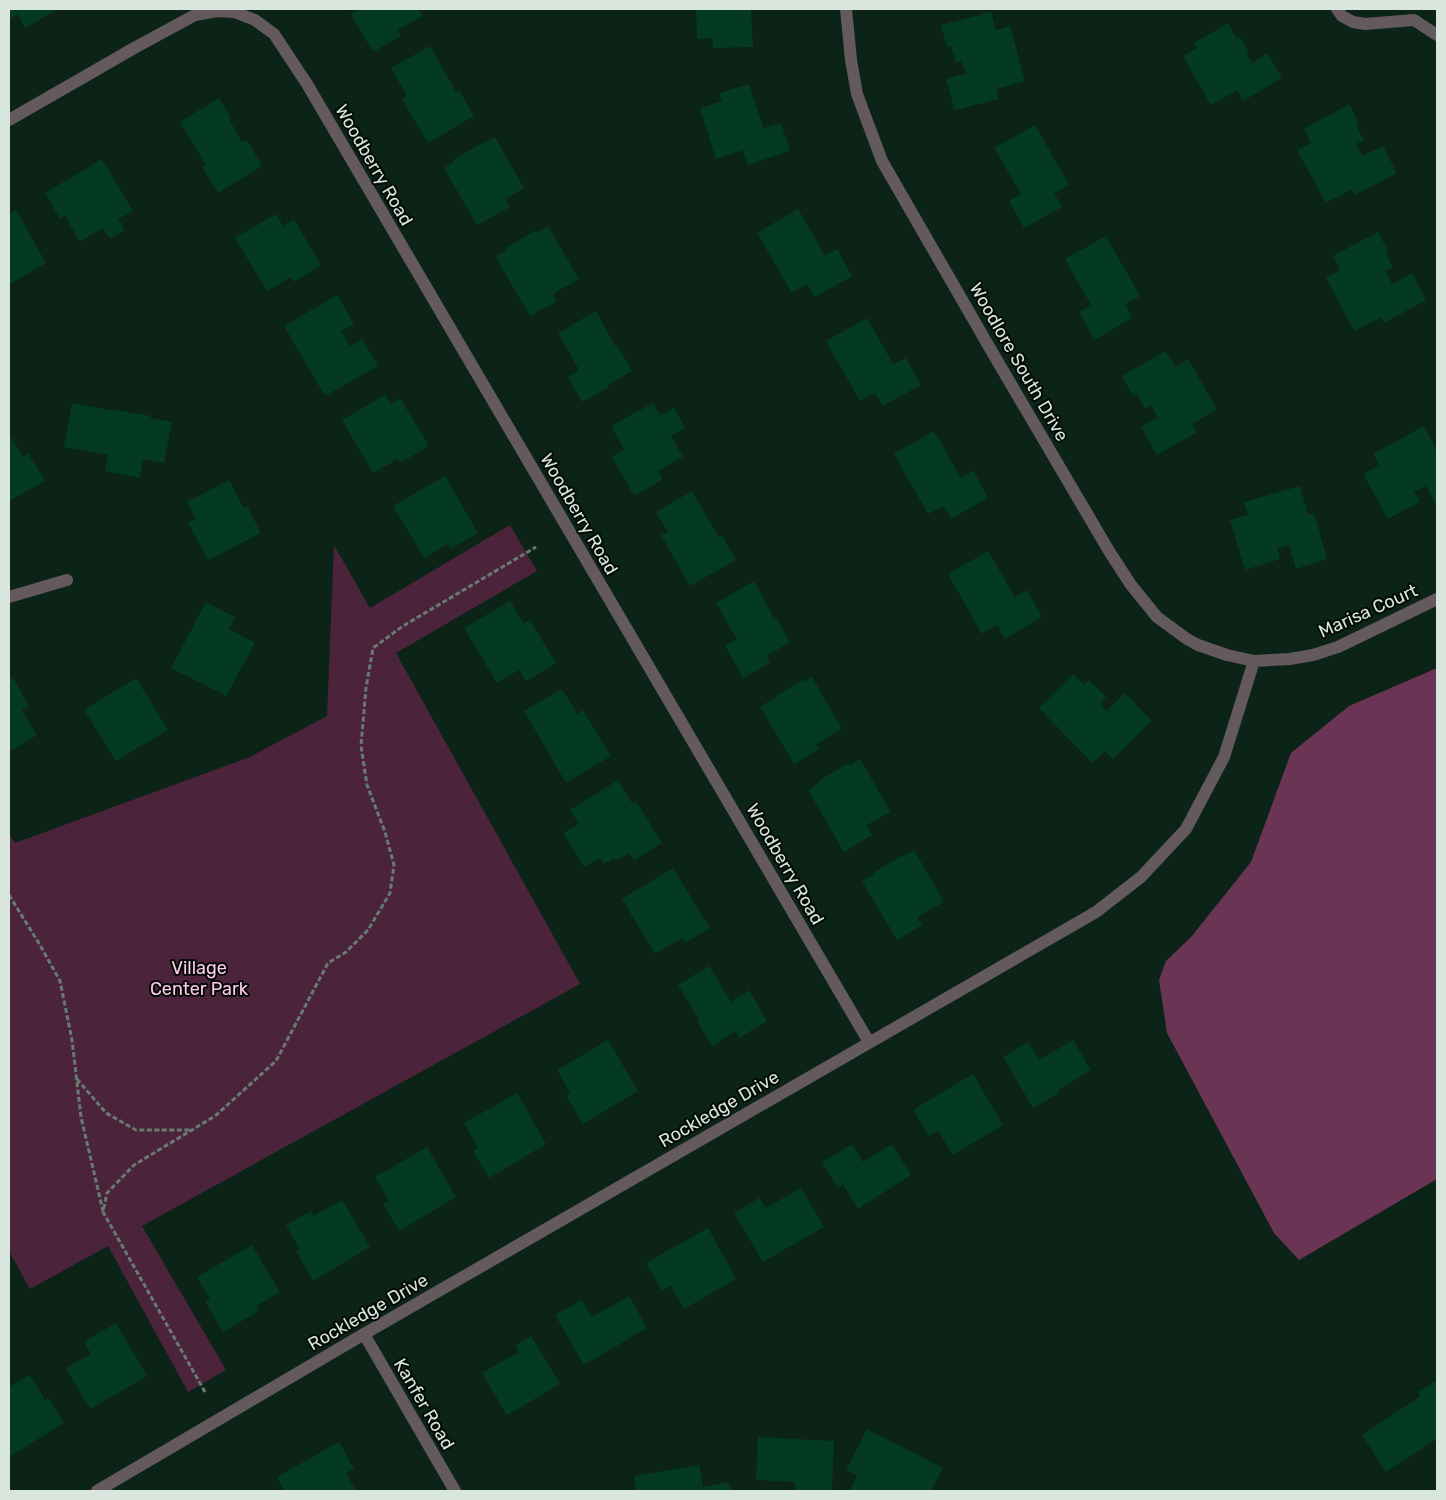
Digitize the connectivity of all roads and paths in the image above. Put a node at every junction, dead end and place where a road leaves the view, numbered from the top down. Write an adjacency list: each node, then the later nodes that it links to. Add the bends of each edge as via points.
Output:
1 (846, 9): 10 (street, Woodlore South Drive, via 857,94 882,161 1126,578 1156,617 1175,631 1214,651)
2 (1336, 9): 3 (street, via 1353,22 1365,24)
3 (1412, 14): 4 (street)
4 (1437, 35)
5 (9, 120): 12 (street, Woodberry Road, via 195,15 234,12 255,20 274,34)
6 (536, 547): 14 (path, via 402,626 373,648 361,746 367,785 394,865 390,893 368,930 346,952 328,963 276,1061 215,1116)
7 (68, 580): 8 (street)
8 (9, 597)
9 (1437, 599): 10 (street, Marisa Court, via 1338,647 1290,659)
10 (1254, 661): 12 (street, Rockledge Drive, via 1220,765 1186,829 1141,877 1096,912)
11 (9, 895): 13 (path, via 60,981)
12 (869, 1042): 16 (street, Rockledge Drive)
13 (76, 1077): 14 (path, via 106,1113 136,1130); 15 (path, via 81,1117)
14 (191, 1130): 15 (path, via 134,1165 108,1193)
15 (103, 1212): 17 (path)
16 (364, 1334): 18 (street, Rockledge Drive); 19 (street, Kanfer Road)
17 (206, 1392)
18 (97, 1491)
19 (455, 1491)

